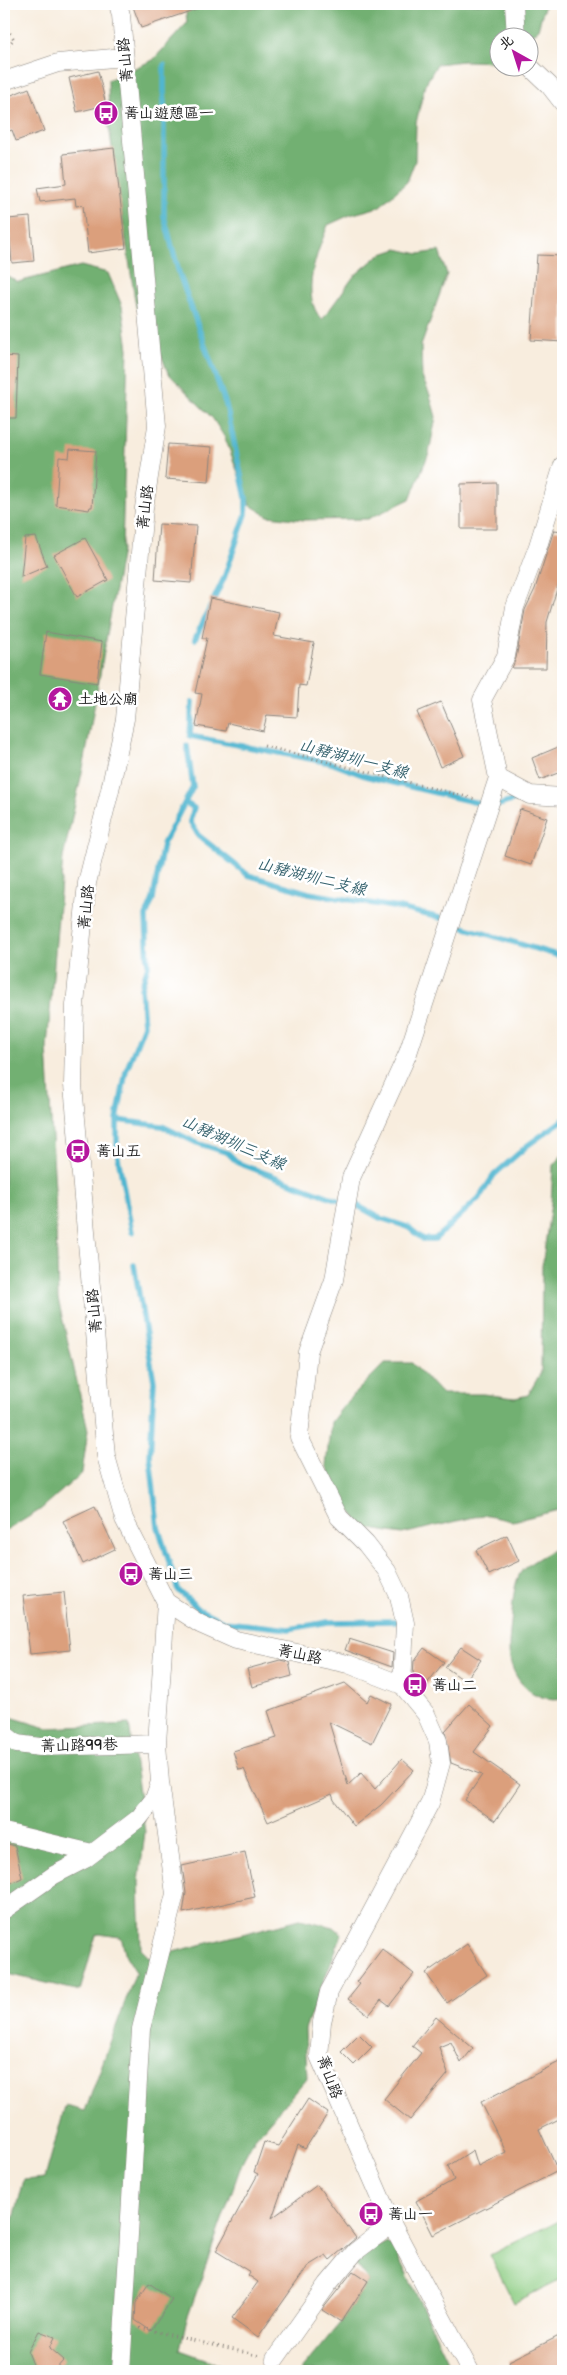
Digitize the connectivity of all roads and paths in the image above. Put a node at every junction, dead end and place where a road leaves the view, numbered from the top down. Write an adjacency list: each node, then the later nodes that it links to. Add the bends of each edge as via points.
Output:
1 (118, 4): 6 (street, 菁山路)
2 (514, 4): 4 (street)
3 (4, 25): 5 (path, via 14,40)
4 (515, 28)
5 (4, 50)
6 (124, 57): 8 (street, via 58,63); 15 (street, 菁山路, via 157,426 144,508 125,719 87,883 75,1005 73,1085 106,1456 124,1519)
7 (540, 76): 9 (street)
8 (4, 81)
9 (563, 103)
10 (563, 465): 12 (street, via 538,546 514,607 506,656 482,700)
11 (264, 746): 14 (path)
12 (498, 778): 13 (street, via 530,795); 14 (street)
13 (563, 797)
14 (491, 803): 16 (street, via 408,1053 351,1178 334,1280 308,1352 299,1437 339,1517 377,1557 399,1596 405,1623)
15 (166, 1602): 16 (street, 菁山路, via 200,1624 236,1640 348,1664); 18 (street)
16 (402, 1685): 23 (street, 菁山路, via 426,1714 438,1741 441,1763 430,1803 329,1992 319,2056)
17 (4, 1734): 18 (street, 菁山路99巷, via 17,1744 40,1747)
18 (157, 1744): 19 (street)
19 (160, 1782): 21 (street, via 154,1799 139,1818); 24 (street, via 174,1894 141,2029)
20 (4, 1832): 21 (street)
21 (92, 1853): 22 (street)
22 (4, 1910)
23 (392, 2224): 25 (street, via 355,2252); 27 (street, 菁山路)
24 (124, 2324): 25 (path); 26 (street)
25 (275, 2359)
26 (121, 2371)
27 (470, 2371)

